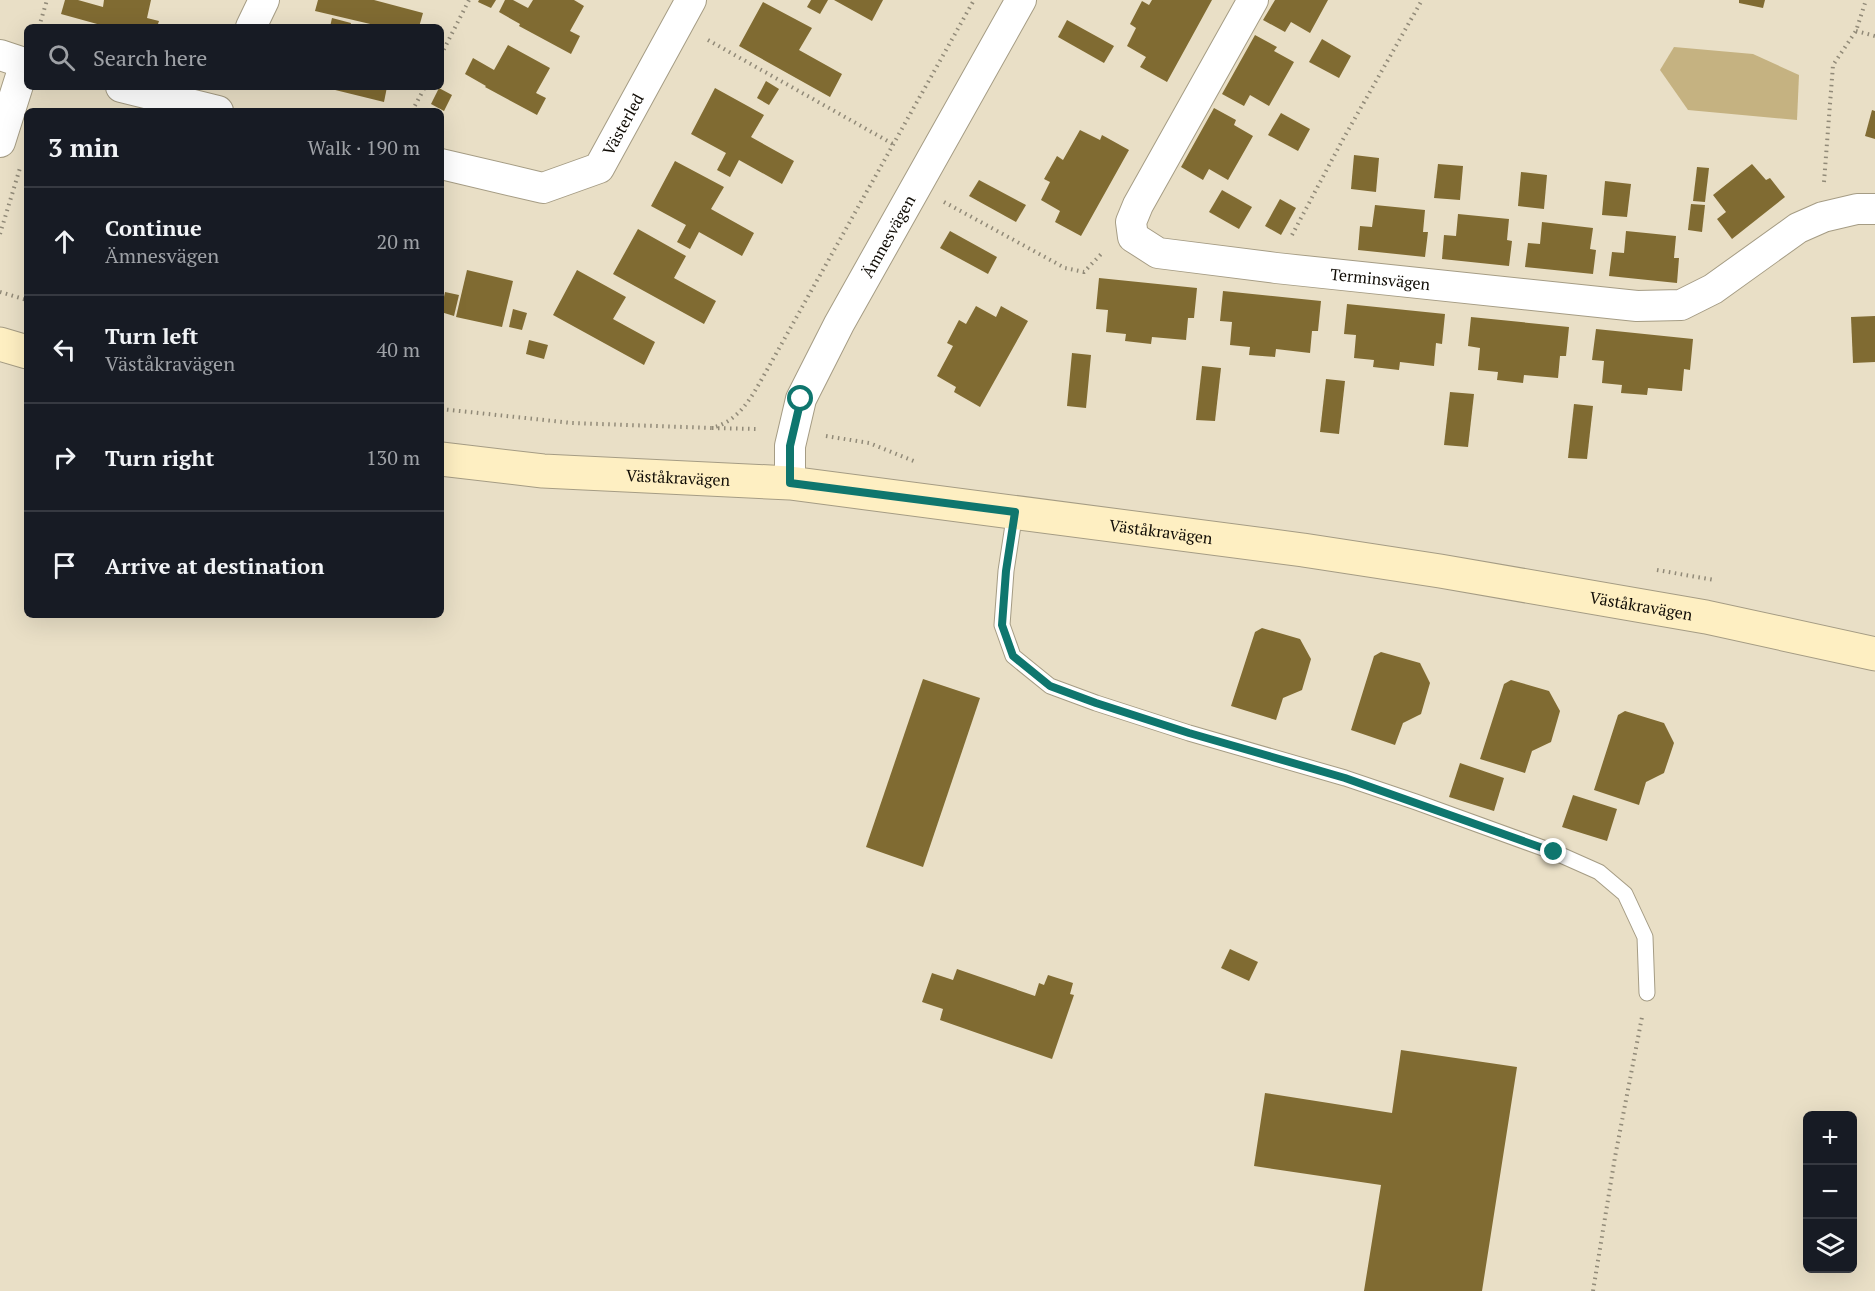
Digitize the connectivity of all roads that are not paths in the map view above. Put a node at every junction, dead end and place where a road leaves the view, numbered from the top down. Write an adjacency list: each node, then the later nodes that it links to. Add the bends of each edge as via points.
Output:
1 (264, 0): 5 (street)
2 (1021, 0): 15 (street, Ämnesvägen, via 801,399 790,446)
3 (1253, 0): 11 (street, Terminsvägen, via 1131,222 1133,237 1158,253 1637,306 1681,305 1713,289 1798,228 1823,216)
4 (685, 12): 10 (street, Västerled, via 599,168 543,188)
5 (252, 24)
6 (17, 61): 9 (street)
7 (140, 90): 8 (street)
8 (216, 102)
9 (0, 142)
10 (444, 165)
11 (1875, 209)
12 (0, 344): 13 (street)
13 (24, 351)
14 (444, 459): 15 (street, Väståkravägen, via 543,471)
15 (790, 483): 16 (street, Väståkravägen)
16 (1015, 512): 17 (street, Väståkravägen, via 1440,571 1706,617); 18 (lane, via 1002,625 1013,656 1050,686 1416,802 1599,872 1625,894 1645,937)
17 (1875, 654)
18 (1647, 993)

